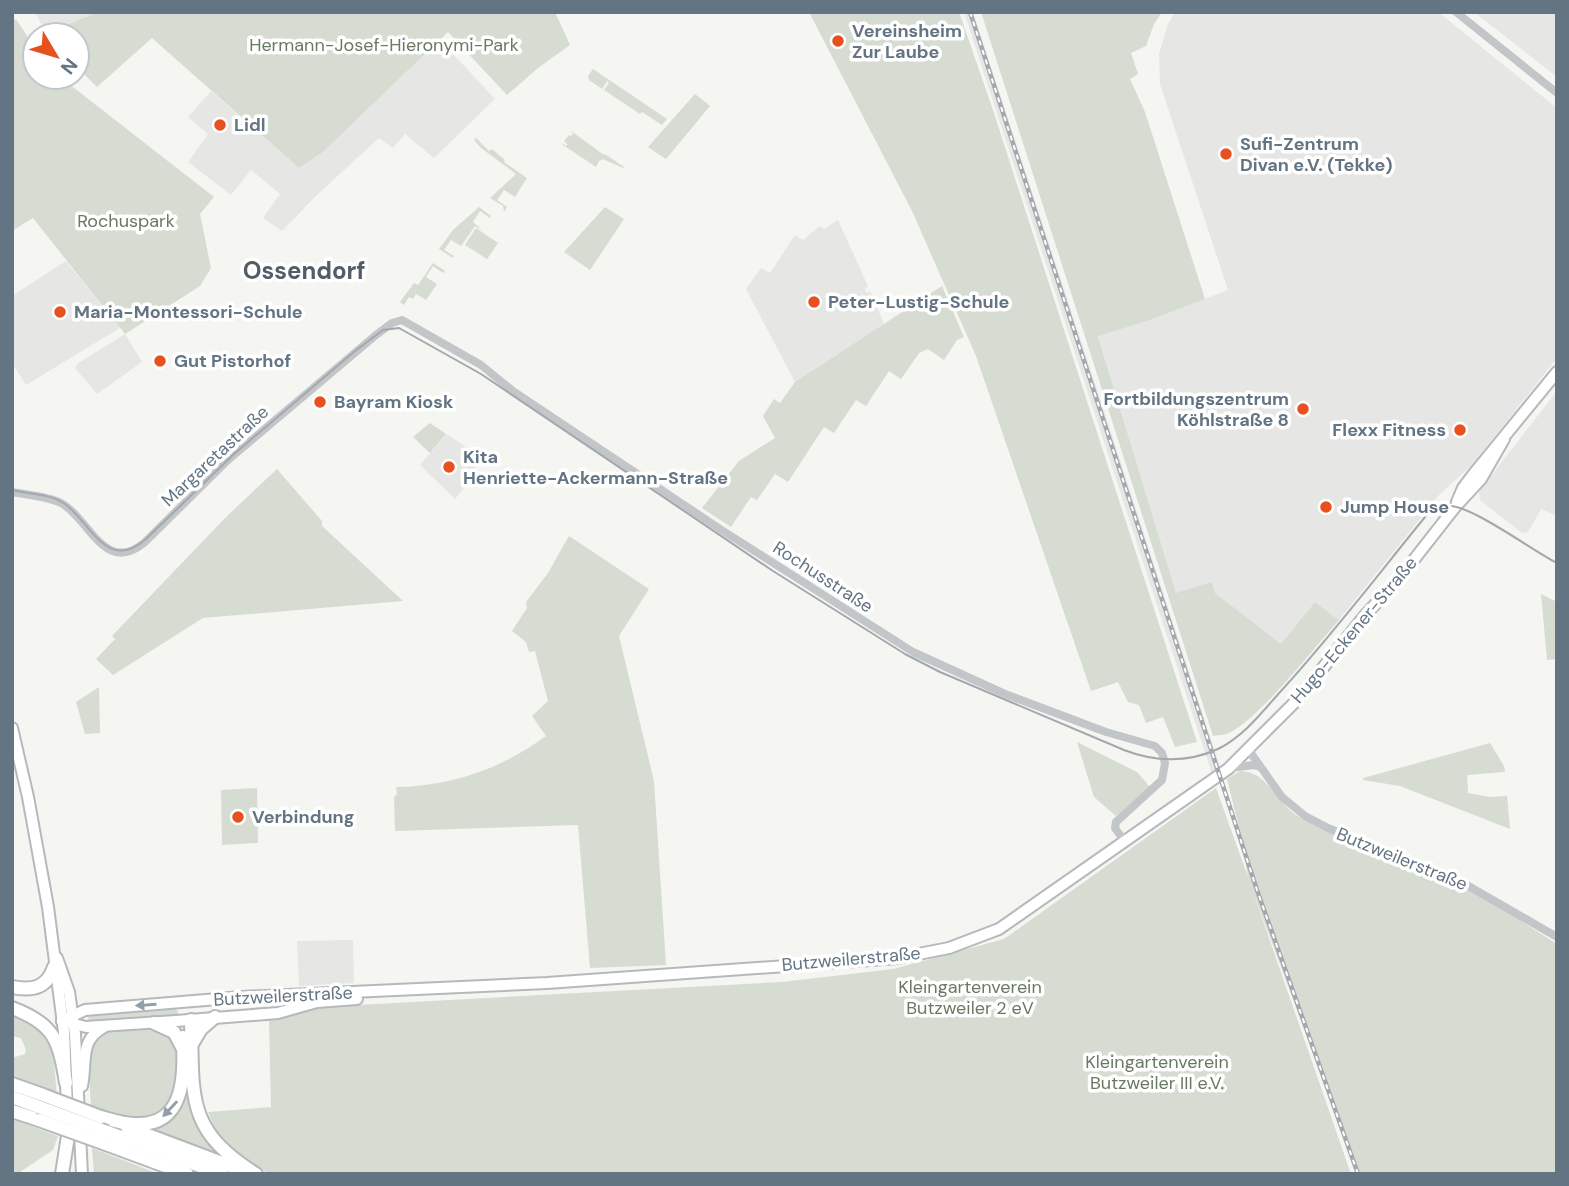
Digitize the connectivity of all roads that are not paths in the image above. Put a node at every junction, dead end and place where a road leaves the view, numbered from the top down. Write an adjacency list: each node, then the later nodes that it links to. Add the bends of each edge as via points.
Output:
1 (1456, 12): 2 (street)
2 (1557, 93)
3 (396, 321): 5 (street, Margaretastraße, via 228,460 133,551 107,549 70,510 53,501); 10 (street, Rochusstraße, via 405,321 481,365 723,531 913,652 1006,694 1155,746 1164,758 1165,772 1159,784 1116,822)
4 (1557, 372): 7 (main road, Hugo-Eckener-Straße, via 1504,439 1480,479 1398,580)
5 (12, 492)
6 (12, 728): 12 (main road, via 41,863)
7 (1248, 749): 8 (street, Butzweilerstraße); 9 (main road, Butzweilerstraße)
8 (1260, 767): 9 (street); 11 (street, Butzweilerstraße, via 1282,797 1305,816 1465,884)
9 (1228, 769): 10 (main road, Butzweilerstraße)
10 (1125, 842): 14 (main road, Butzweilerstraße, via 999,929 949,948 898,958)
11 (1557, 937)
12 (54, 952): 13 (main road); 16 (main road)
13 (54, 967): 15 (highway, via 38,988); 21 (main road)
14 (547, 983): 19 (main road, Butzweilerstraße, via 242,997); 20 (main road, Butzweilerstraße, via 317,1002 278,1013)
15 (12, 988)
16 (69, 992): 18 (main road); 21 (main road)
17 (12, 1008): 25 (highway, via 39,1020 55,1037)
18 (85, 1010): 19 (main road, Butzweilerstraße, one-way to 18); 21 (main road, Butzweilerstraße)
19 (187, 1014): 20 (main road, Butzweilerstraße); 22 (main road, Butzweilerstraße); 24 (highway)
20 (215, 1017): 24 (highway)
21 (69, 1020): 23 (main road, Butzweilerstraße, via 86,1027); 25 (main road); 29 (main road)
22 (154, 1023): 23 (main road, Butzweilerstraße); 24 (highway, via 174,1032)
23 (106, 1026): 29 (main road, via 86,1046)
24 (188, 1048): 31 (highway, one-way to 31, via 182,1091 166,1114 138,1124); 41 (highway, via 204,1125 224,1151)
25 (66, 1083): 32 (main road)
26 (12, 1084): 28 (highway)
27 (12, 1097): 28 (highway)
28 (41, 1101): 31 (highway, bridge); 33 (highway, bridge)
29 (78, 1102): 37 (main road)
30 (12, 1111): 33 (highway, bridge)
31 (102, 1117): 40 (highway)
32 (68, 1136): 35 (highway); 36 (street)
33 (107, 1138): 34 (highway); 39 (highway)
34 (174, 1171): 38 (highway)
35 (62, 1174)
36 (69, 1174)
37 (82, 1174)
38 (187, 1174)
39 (222, 1174)
40 (251, 1174)
41 (257, 1174)

